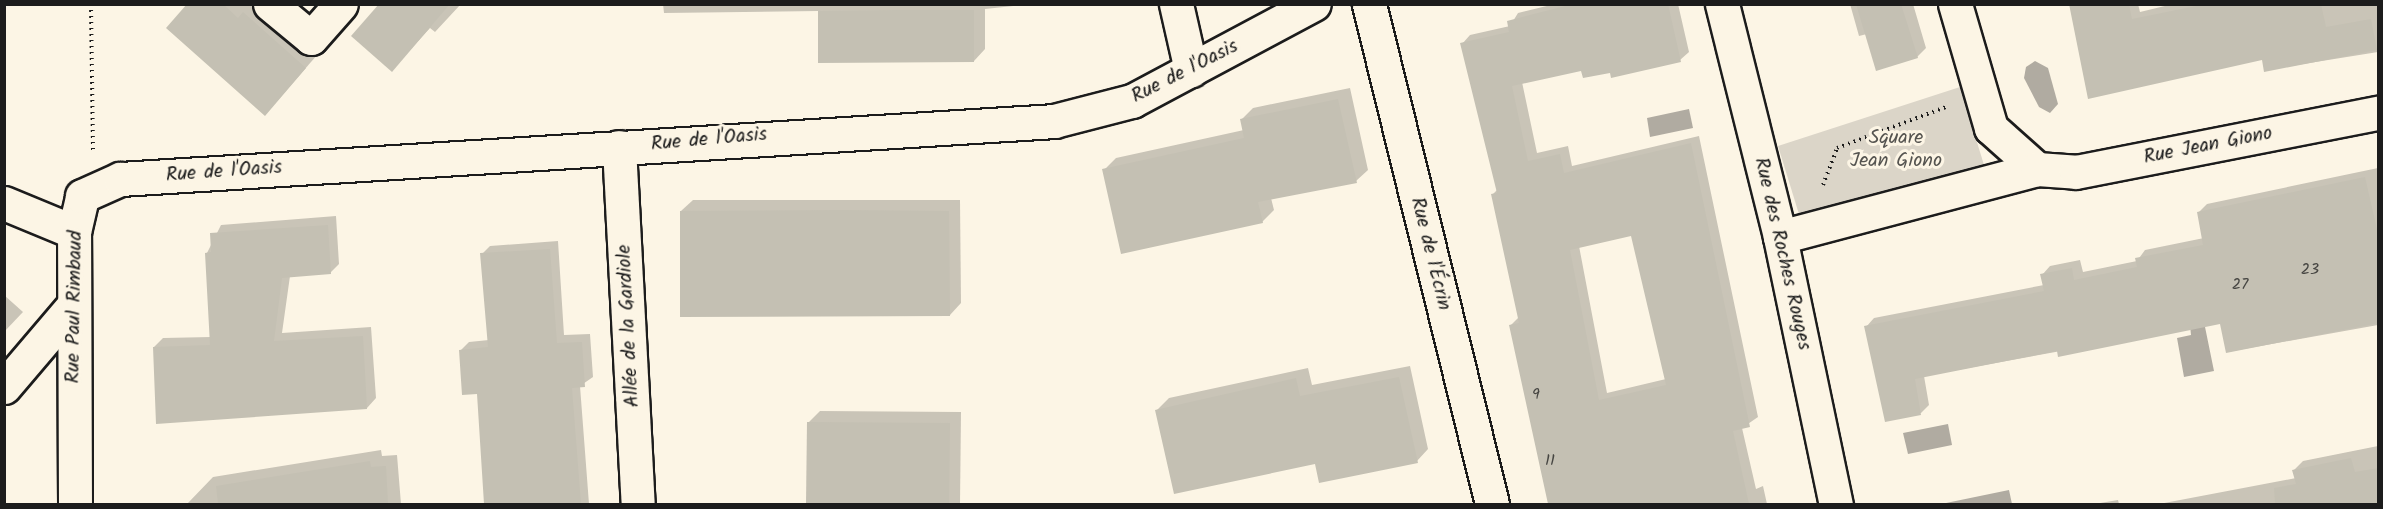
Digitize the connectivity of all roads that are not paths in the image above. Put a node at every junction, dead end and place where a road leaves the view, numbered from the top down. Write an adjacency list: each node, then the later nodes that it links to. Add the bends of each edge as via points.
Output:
1 (270, 4): 2 (street, via 311,38)
2 (341, 4)
3 (1176, 4): 8 (street)
4 (1314, 4): 8 (street, Rue de l'Oasis)
5 (1369, 4): 20 (street, Rue de l'Écrin)
6 (1722, 4): 15 (street, Rue des Roches Rouges)
7 (1955, 4): 11 (street, via 1991,128)
8 (1191, 69): 10 (street, Rue de l'Oasis, via 1132,101 1054,121)
9 (2379, 113): 11 (street, Rue Jean Giono, via 2076,172)
10 (619, 147): 12 (street, Rue de l'Oasis, via 120,179); 19 (street, Allée de la Gardiole)
11 (2037, 169): 15 (street, Rue Jean Giono)
12 (82, 196): 14 (street, Rue Paul Rimbaud)
13 (4, 203): 14 (street)
14 (74, 232): 16 (street, Rue Paul Rimbaud)
15 (1780, 237): 21 (street, Rue des Roches Rouges)
16 (72, 307): 17 (street); 18 (street, Rue Paul Rimbaud)
17 (4, 387)
18 (75, 504)
19 (638, 504)
20 (1491, 504)
21 (1836, 504)

